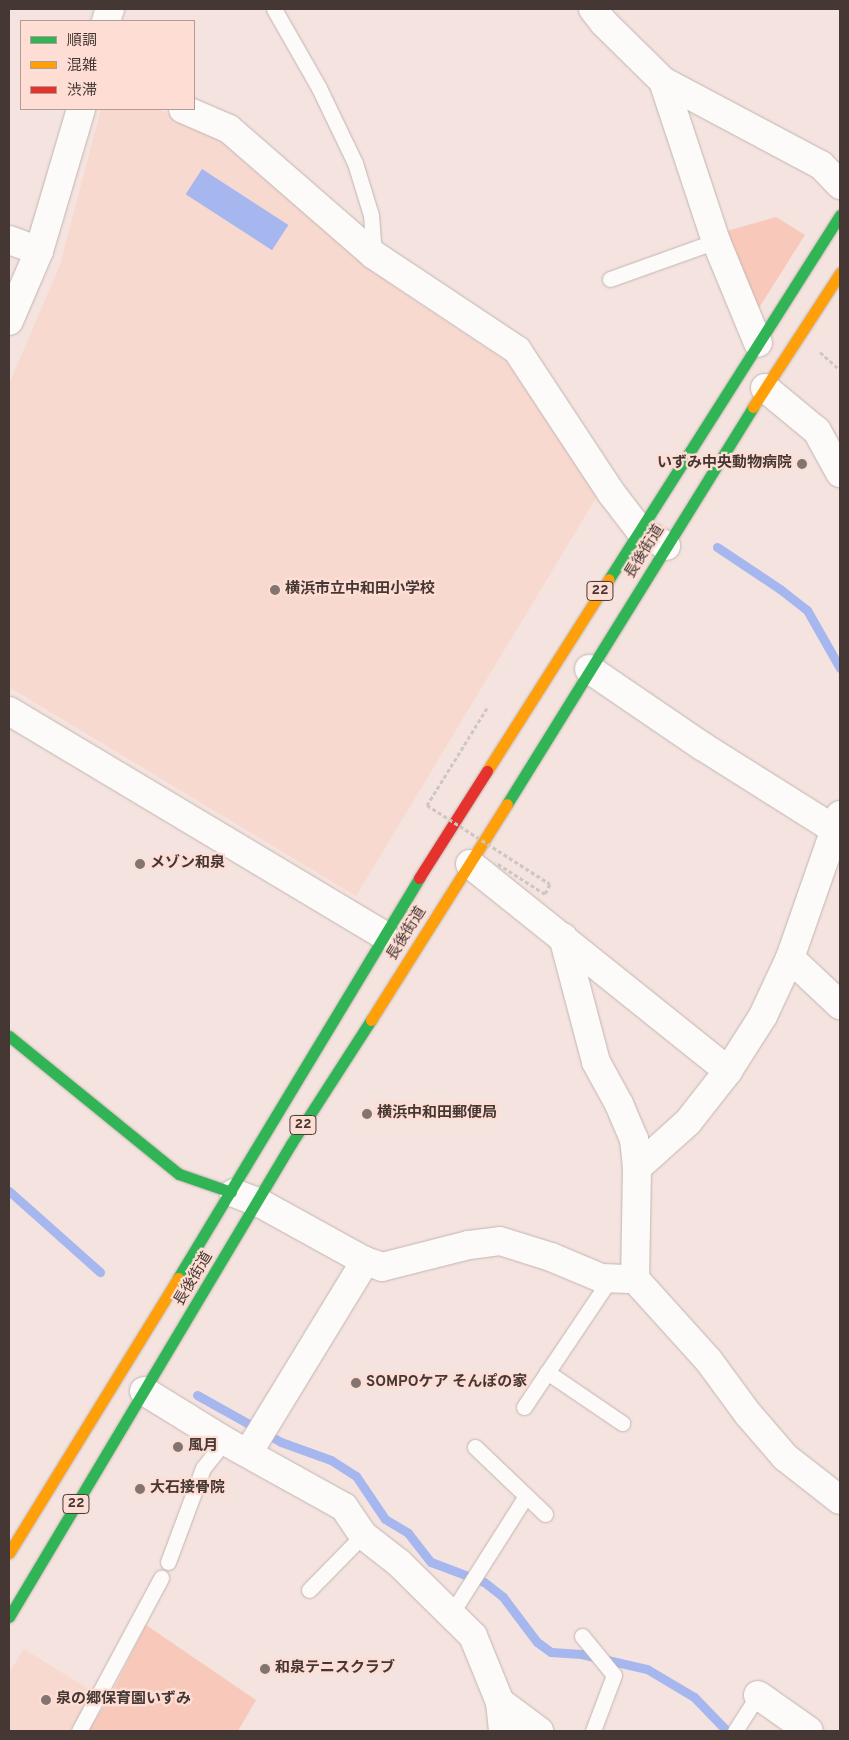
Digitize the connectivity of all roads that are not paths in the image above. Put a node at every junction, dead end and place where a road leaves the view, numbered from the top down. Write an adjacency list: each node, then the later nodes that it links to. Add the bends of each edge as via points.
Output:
1 (274, 9): 11 (lane, via 320,88 355,164 371,215)
2 (593, 9): 3 (street, via 604,24)
3 (663, 81): 6 (street, via 821,165); 9 (street)
4 (81, 110): 10 (street)
5 (185, 110): 11 (street, via 229,129)
6 (840, 185)
7 (840, 215): 15 (main road, 長後街道 / 22)
8 (9, 240): 10 (street)
9 (716, 241): 13 (lane); 15 (street)
10 (39, 250): 14 (street)
11 (374, 256): 18 (street, via 517,350 612,494)
12 (840, 273): 16 (main road, 長後街道 / 22)
13 (610, 279)
14 (9, 321)
15 (758, 343): 18 (main road, 長後街道 / 22)
16 (765, 388): 17 (street, via 818,430); 19 (main road, 長後街道 / 22)
17 (840, 473)
18 (639, 529): 19 (street); 24 (main road, 長後街道 / 22)
19 (666, 546): 20 (main road, 長後街道 / 22)
20 (589, 670): 22 (street, via 702,746); 23 (main road, 長後街道 / 22)
21 (9, 711): 24 (street)
22 (838, 826): 26 (street)
23 (482, 863): 25 (street); 32 (main road, 長後街道 / 22, via 291,1144)
24 (383, 935): 31 (main road, 長後街道 / 22)
25 (563, 937): 29 (street); 30 (street, via 596,1062 634,1139)
26 (790, 958): 27 (street); 29 (street, via 763,1016)
27 (840, 1005)
28 (9, 1036): 31 (main road, via 179,1174)
29 (728, 1071): 30 (street, via 688,1122)
30 (637, 1168): 34 (street)
31 (231, 1192): 32 (street); 45 (main road, 長後街道 / 22)
32 (258, 1202): 33 (street); 36 (main road, 長後街道 / 22)
33 (365, 1260): 34 (street, via 382,1267 469,1244 500,1241 551,1257 601,1278); 39 (street, via 271,1415)
34 (622, 1279): 35 (lane); 42 (street, via 709,1361 785,1457)
35 (547, 1372): 37 (lane); 38 (lane)
36 (144, 1391): 39 (street); 50 (main road, 長後街道 / 22)
37 (524, 1407)
38 (622, 1423)
39 (242, 1446): 44 (street, via 344,1507); 46 (lane, via 203,1468)
40 (475, 1448): 41 (lane)
41 (526, 1496): 43 (lane); 49 (lane)
42 (840, 1500)
43 (545, 1514)
44 (362, 1535): 48 (lane); 49 (street, via 399,1563)
45 (9, 1553)
46 (168, 1562)
47 (161, 1578): 55 (lane)
48 (309, 1590)
49 (451, 1614): 53 (street, via 473,1636)
50 (9, 1617)
51 (582, 1636): 58 (lane, via 614,1675)
52 (758, 1696): 54 (lane); 59 (street)
53 (500, 1702): 56 (street); 57 (street)
54 (737, 1728)
55 (79, 1731)
56 (503, 1731)
57 (538, 1731)
58 (593, 1731)
59 (809, 1731)

